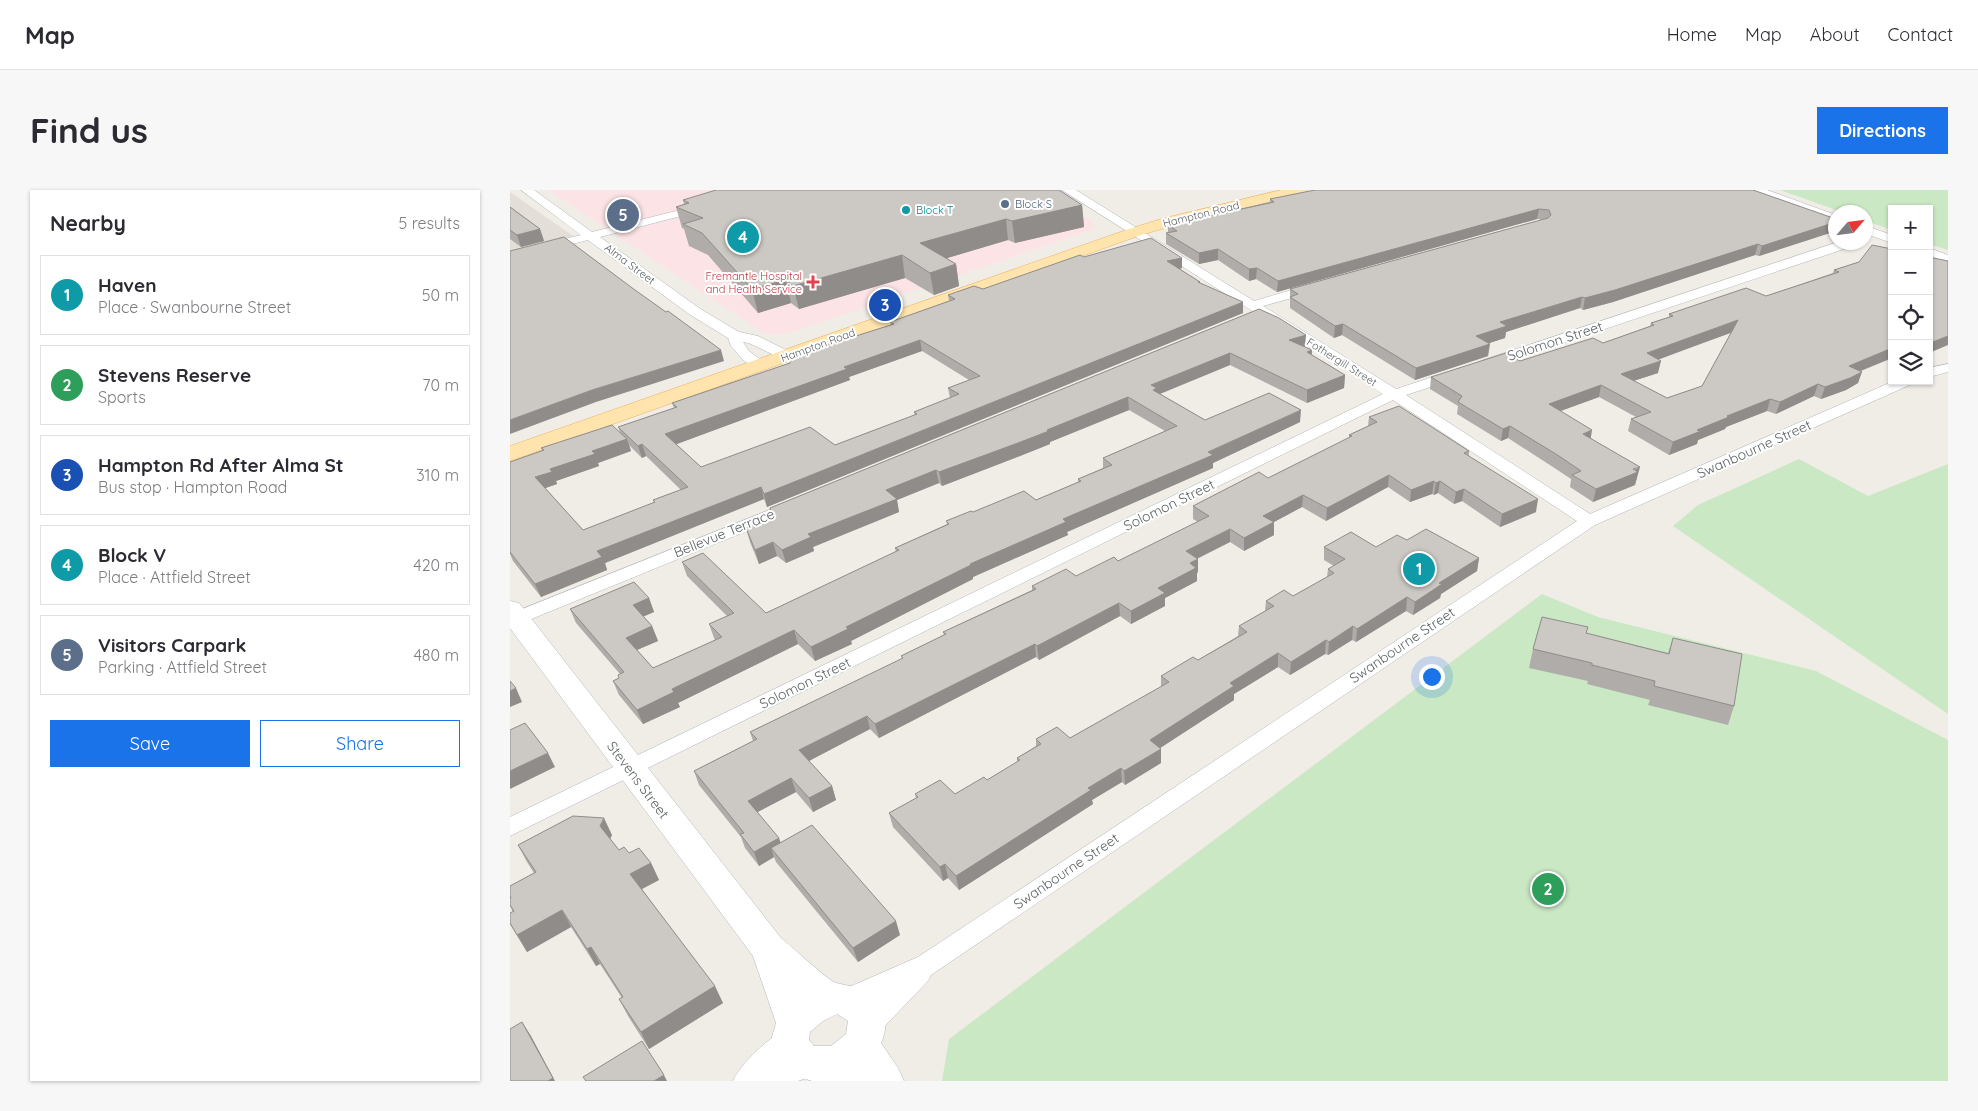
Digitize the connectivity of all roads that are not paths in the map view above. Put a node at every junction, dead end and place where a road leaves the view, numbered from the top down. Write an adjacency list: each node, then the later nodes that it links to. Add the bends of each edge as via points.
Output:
1 (526, 190): 11 (street, Alma Street)
2 (1068, 190): 8 (street, Fothergill Street)
3 (1272, 190): 8 (main road, Hampton Road, via 1186,210)
4 (1300, 190): 8 (main road, Hampton Road)
5 (1757, 190): 7 (street)
6 (716, 204): 11 (street)
7 (1828, 216)
8 (1131, 229): 19 (street, Fothergill Street); 22 (main road, Hampton Road)
9 (1873, 232): 10 (street)
10 (1878, 234): 12 (street); 13 (street)
11 (591, 235): 16 (street); 21 (street, Alma Street, via 694,311)
12 (1873, 236)
13 (1888, 238)
14 (1828, 250): 27 (street, Solomon Street)
15 (1933, 253): 17 (street)
16 (510, 256)
17 (1948, 259)
18 (1325, 285): 19 (street)
19 (1258, 309): 20 (street); 27 (street, Fothergill Street)
20 (1243, 320)
21 (735, 336): 22 (street, Alma Street, via 753,339); 23 (street, Alma Street, via 736,345 742,353)
22 (783, 354): 23 (main road, Hampton Road)
23 (758, 363): 28 (main road, Hampton Road); 29 (main road, Hampton Road)
24 (1948, 368): 25 (street)
25 (1933, 372)
26 (1898, 385): 31 (street, Swanbourne Street)
27 (1394, 394): 31 (street, Fothergill Street); 33 (street, Solomon Street)
28 (510, 447)
29 (510, 454)
30 (810, 498): 32 (street, Bellevue Terrace)
31 (1589, 521): 35 (street, Swanbourne Street, via 927,965)
32 (514, 614): 33 (street, Stevens Street)
33 (630, 769): 34 (street, Solomon Street); 35 (street, Stevens Street)
34 (510, 827)
35 (832, 1038): 36 (street, Swanbourne Street); 37 (street, Swanbourne Street); 38 (street, Stevens Street)
36 (746, 1081)
37 (759, 1081)
38 (884, 1081)

